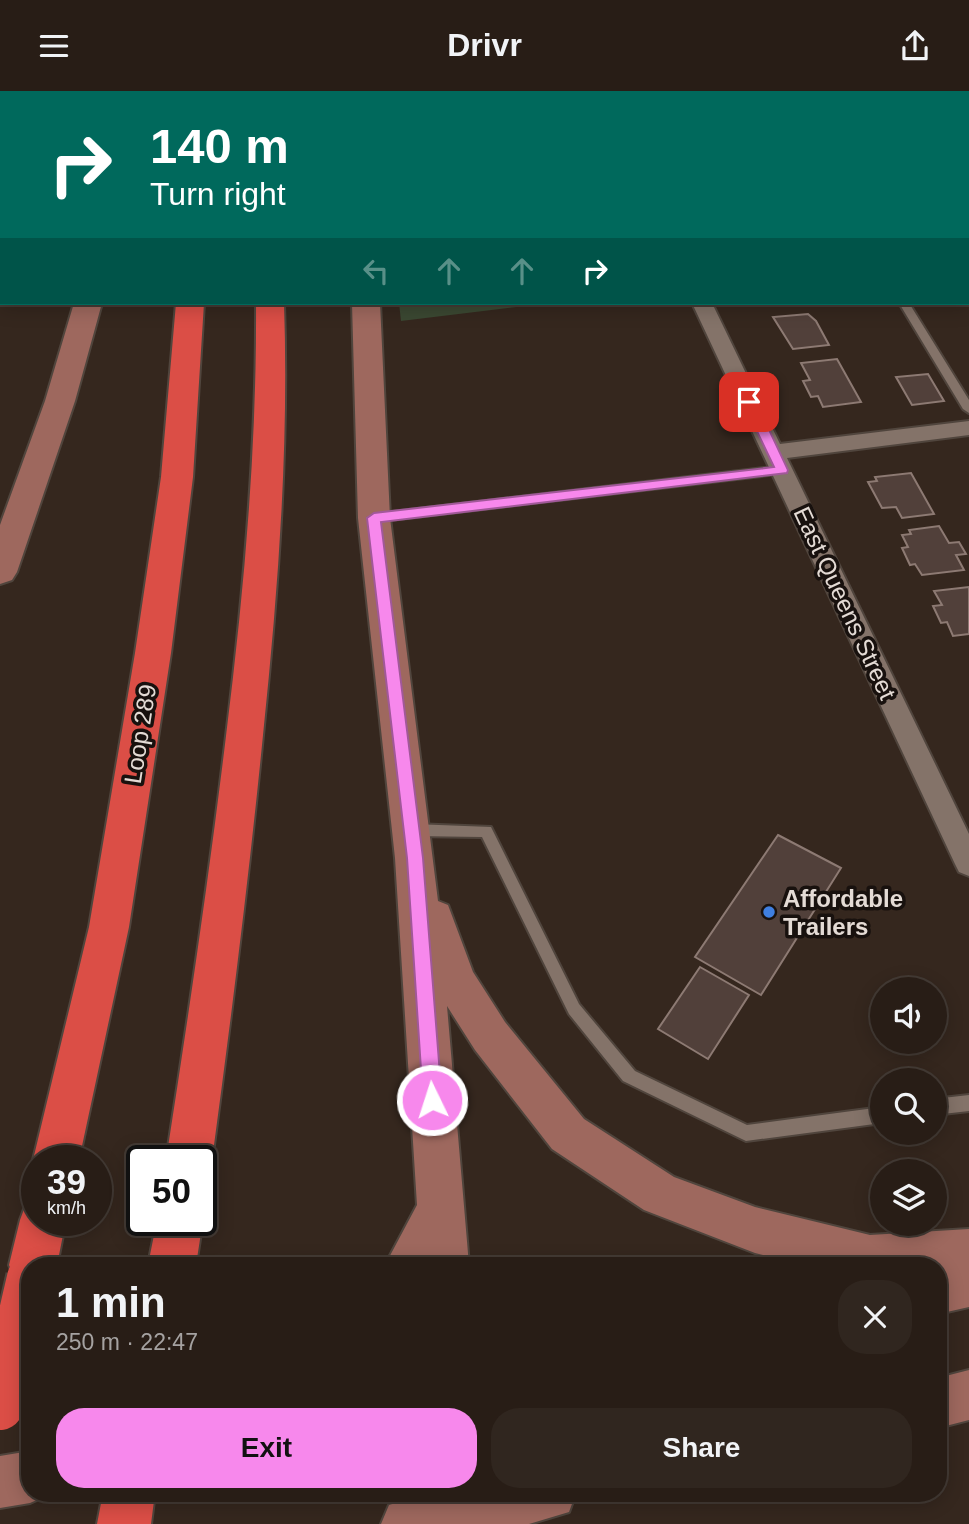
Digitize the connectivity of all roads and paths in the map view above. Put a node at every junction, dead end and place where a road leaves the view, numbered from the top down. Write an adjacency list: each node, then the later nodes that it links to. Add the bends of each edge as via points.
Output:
1 (87, 305): 11 (main road, via 60,401)
2 (190, 305): 17 (highway, Loop 289, via 177,477 150,666 109,927)
3 (270, 305): 18 (highway, via 270,431 263,556 232,855)
4 (366, 305): 10 (main road)
5 (703, 305): 9 (street, East Queens Street)
6 (905, 305): 7 (lane)
7 (969, 409)
8 (969, 428): 9 (street)
9 (777, 461): 10 (lane); 13 (street, East Queens Street)
10 (374, 518): 12 (main road)
11 (0, 572)
12 (413, 844): 16 (lane, via 486,831 573,1009 629,1076 746,1133); 19 (main road); 23 (main road, via 454,980 490,1036 568,1134 660,1195 755,1230)
13 (969, 865)
14 (969, 1103): 15 (lane)
15 (947, 1106)
16 (870, 1117)
17 (59, 1145)
18 (191, 1145)
19 (440, 1208): 21 (main road); 22 (main road)
20 (969, 1253): 24 (main road)
21 (416, 1257)
22 (444, 1257)
23 (866, 1257)
24 (890, 1257)
25 (969, 1283): 26 (main road)
26 (947, 1288)
27 (21, 1316): 32 (highway, bridge)
28 (21, 1372): 29 (main road)
29 (0, 1375)
30 (969, 1395): 31 (main road)
31 (947, 1401)
32 (0, 1407)
33 (21, 1478): 34 (main road)
34 (0, 1482)
35 (128, 1502): 38 (highway)
36 (502, 1502): 37 (main road)
37 (459, 1510): 39 (main road)
38 (124, 1524)
39 (408, 1524)

